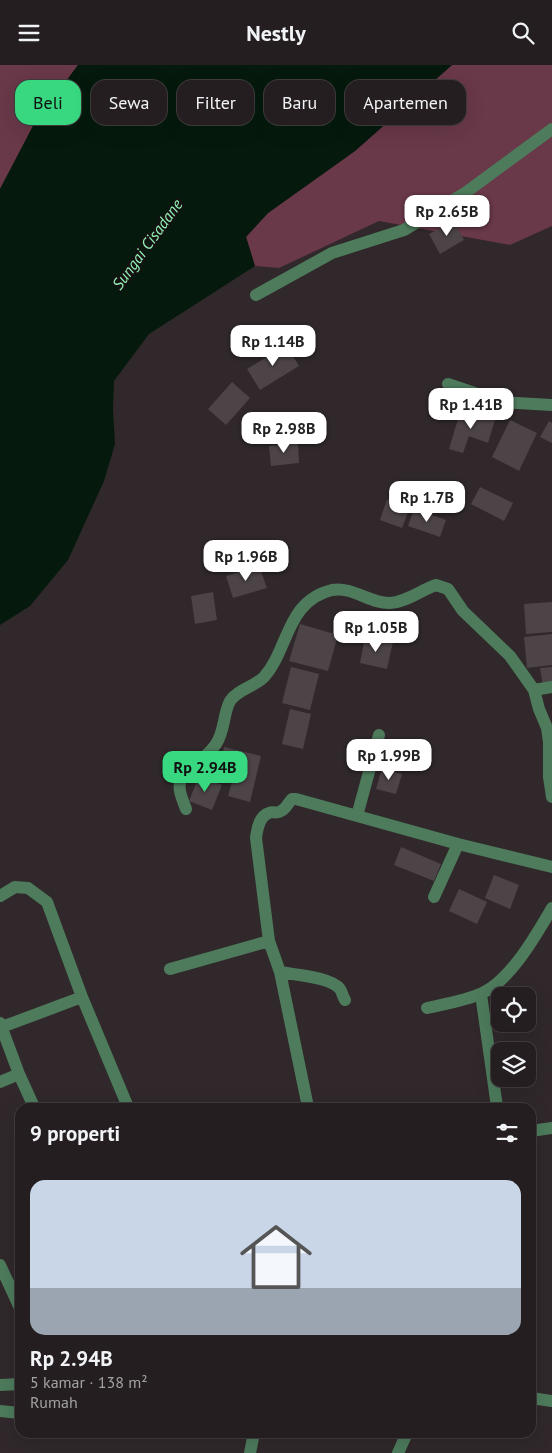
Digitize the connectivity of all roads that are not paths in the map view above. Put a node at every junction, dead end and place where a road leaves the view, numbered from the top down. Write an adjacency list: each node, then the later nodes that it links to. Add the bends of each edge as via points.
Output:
1 (552, 129): 2 (street, via 466,193 404,229 332,253)
2 (256, 295)
3 (448, 384): 4 (street, via 502,402)
4 (552, 405)
5 (552, 687): 6 (street)
6 (534, 690): 8 (street, via 548,728); 10 (street, via 510,656 463,611 448,589 436,585 389,603 332,590 314,597 297,613 263,678 231,700 218,742 181,778 180,793)
7 (379, 735): 11 (street)
8 (550, 777): 9 (street)
9 (552, 797)
10 (186, 809)
11 (356, 816): 12 (street); 17 (street, via 292,799 279,813 269,813 258,824 256,838)
12 (458, 844): 13 (street); 15 (street)
13 (552, 867)
14 (0, 896): 21 (street, via 15,887 28,888 47,902)
15 (434, 897)
16 (552, 908): 20 (street, via 526,951 498,982)
17 (269, 941): 18 (street); 19 (street)
18 (170, 969)
19 (280, 972): 22 (street, via 333,983); 29 (street)
20 (481, 994): 23 (street); 30 (street)
21 (82, 997): 24 (street); 28 (street)
22 (345, 1000)
23 (427, 1008)
24 (1, 1025): 25 (street)
25 (19, 1074): 26 (street); 27 (street)
26 (0, 1082)
27 (32, 1103)
28 (126, 1103)
29 (307, 1103)
30 (496, 1103)
31 (552, 1128): 32 (street)
32 (536, 1130)
33 (0, 1265): 34 (street)
34 (15, 1298)
35 (15, 1384): 36 (street)
36 (0, 1385)
37 (536, 1399): 38 (street)
38 (552, 1401)
39 (0, 1411): 40 (street)
40 (15, 1412)
41 (253, 1438): 43 (street)
42 (405, 1438): 44 (street)
43 (250, 1453)
44 (398, 1453)

